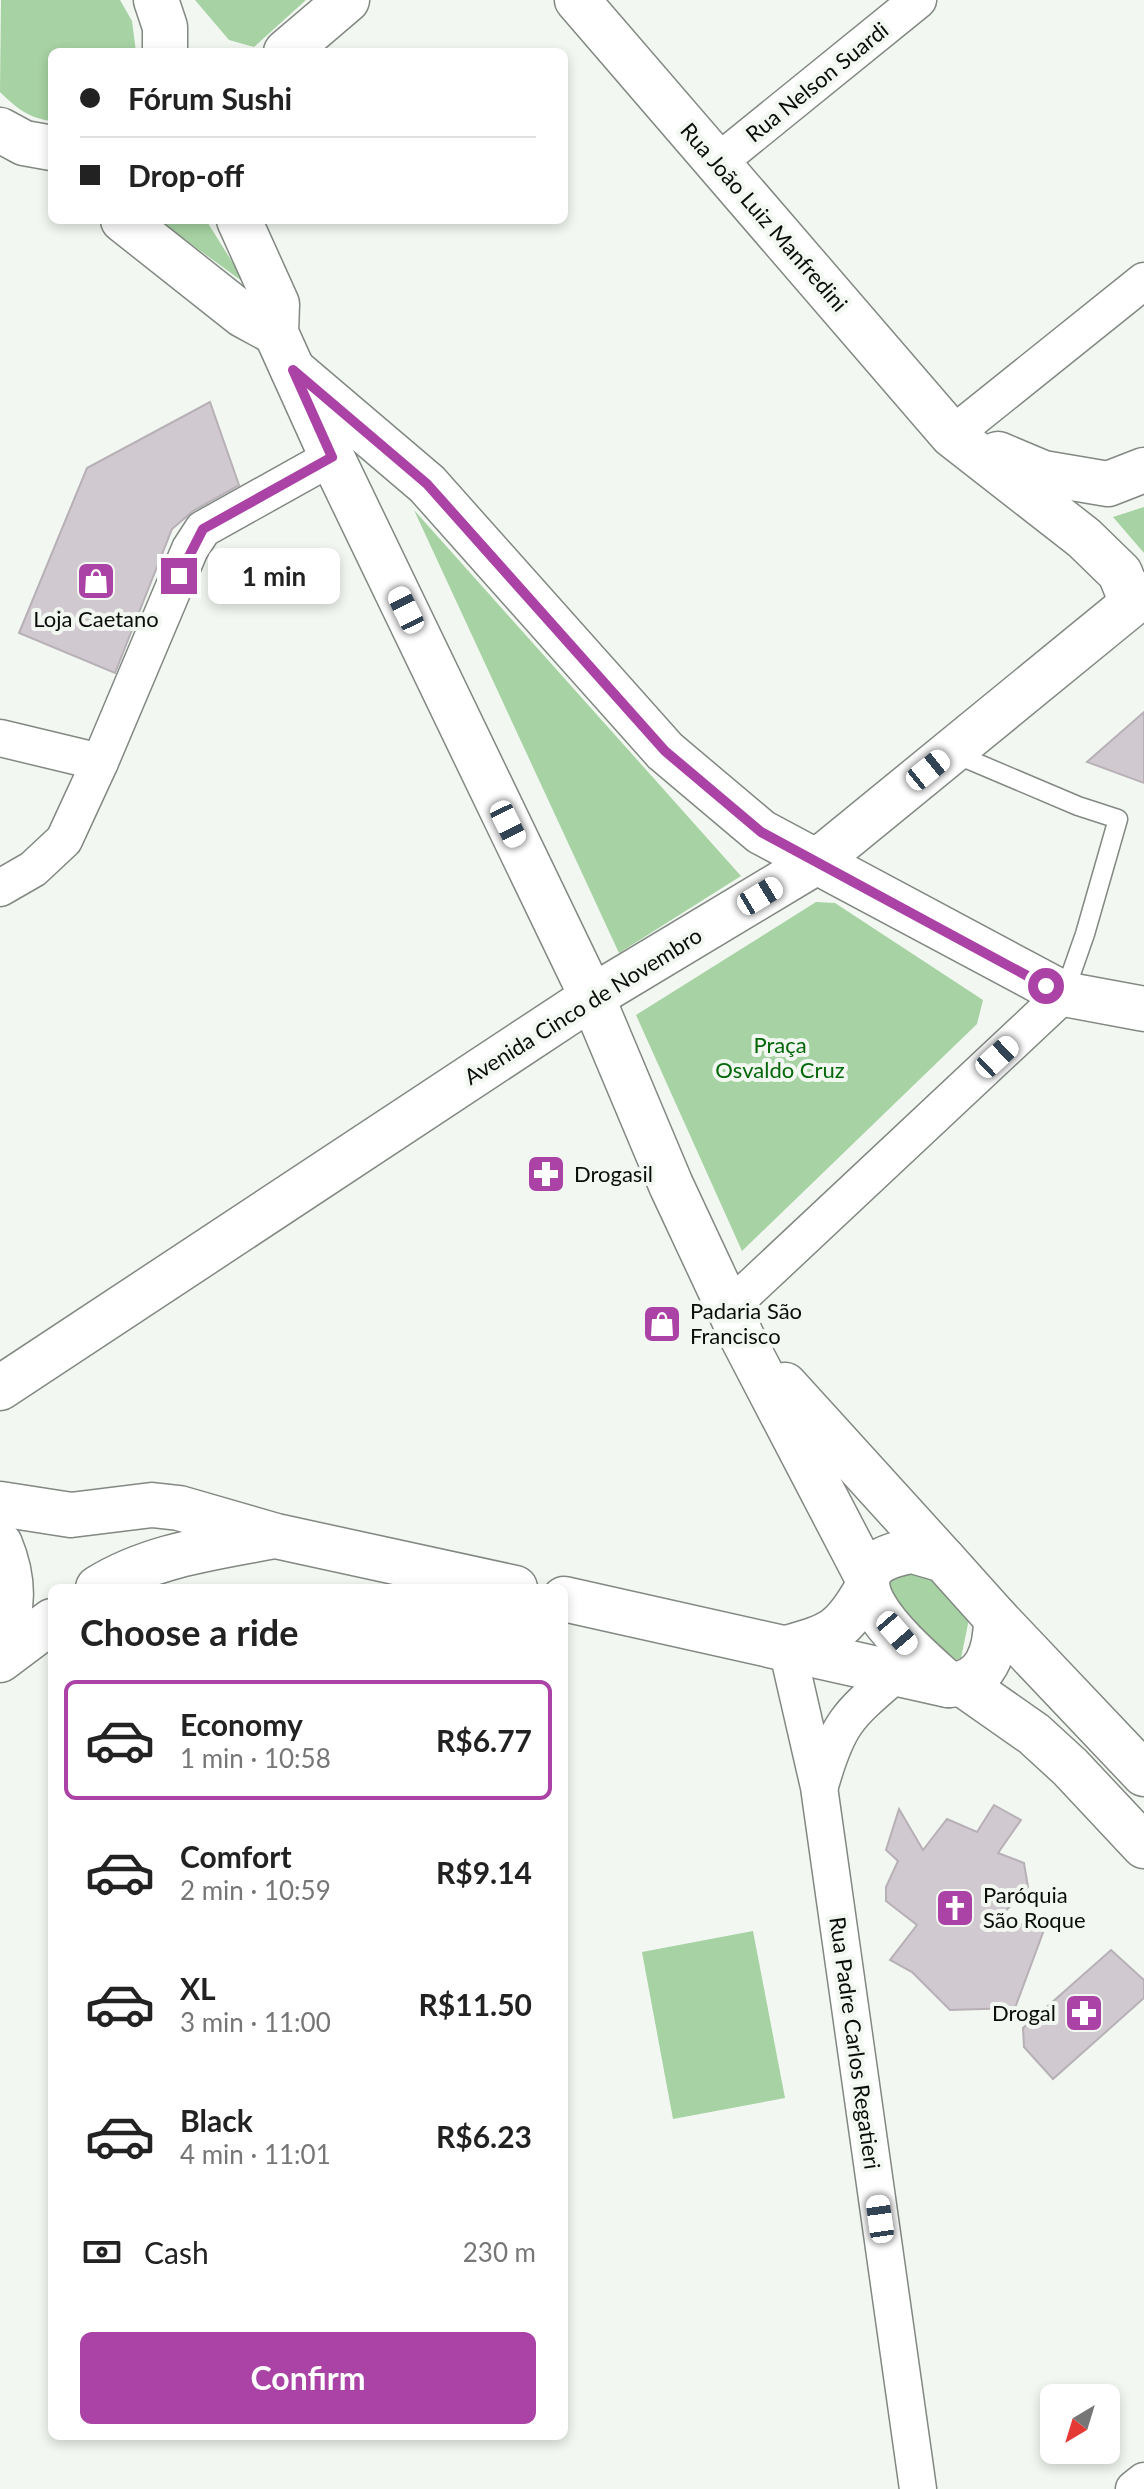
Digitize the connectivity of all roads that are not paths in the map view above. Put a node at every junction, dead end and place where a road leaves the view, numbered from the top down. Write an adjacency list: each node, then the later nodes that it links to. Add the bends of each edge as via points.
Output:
1 (347, 0): 4 (main road)
2 (577, 0): 5 (main road, Rua João Luiz Manfredini)
3 (918, 0): 5 (street, Rua Nelson Suardi)
4 (291, 48)
5 (717, 163): 10 (main road, Rua João Luiz Manfredini)
6 (128, 224): 9 (main road)
7 (241, 224): 9 (main road, via 277,304)
8 (1144, 281): 10 (street)
9 (284, 352): 11 (main road); 17 (main road, via 427,484 665,751 761,832)
10 (952, 435): 12 (main road, via 1043,473 1108,484); 13 (main road, Rua João Luiz Manfredini, via 1084,538)
11 (332, 457): 16 (street, via 203,529); 20 (main road)
12 (1144, 470)
13 (1138, 598): 15 (main road, Avenida Cinco de Novembro)
14 (0, 738): 16 (street)
15 (951, 752): 17 (main road, Avenida Cinco de Novembro); 19 (lane, via 1118,819)
16 (100, 762): 18 (street, via 64,840 33,869)
17 (815, 863): 19 (main road); 20 (main road, Avenida Cinco de Novembro)
18 (0, 888)
19 (1064, 994): 21 (main road); 22 (street)
20 (592, 997): 22 (main road); 23 (main road, Avenida Cinco de Novembro)
21 (1144, 1009)
22 (736, 1324): 27 (main road); 28 (main road)
23 (0, 1388)
24 (0, 1504): 25 (main road, via 71,1515 152,1505 179,1508)
25 (276, 1536): 29 (main road, via 157,1560); 30 (main road)
26 (0, 1544): 34 (main road, via 12,1580 11,1616)
27 (944, 1560): 28 (main road, via 913,1551 895,1554 873,1564); 32 (main road)
28 (866, 1583): 35 (main road, via 843,1625); 38 (main road, via 877,1611 917,1656)
29 (104, 1584)
30 (497, 1584)
31 (568, 1600): 35 (main road)
32 (996, 1618): 38 (main road, via 985,1667); 39 (main road)
33 (48, 1624): 36 (main road)
34 (0, 1646)
35 (787, 1648): 37 (main road); 40 (street, Rua Padre Carlos Regatieri)
36 (0, 1660)
37 (897, 1673): 38 (main road); 40 (street, via 847,1718 832,1744)
38 (956, 1685): 41 (main road, via 1034,1734)
39 (1144, 1774): 41 (street)
40 (819, 1787): 44 (street, Rua Padre Carlos Regatieri)
41 (1106, 1806): 42 (main road)
42 (1144, 1846)
43 (1144, 2481): 45 (street)
44 (918, 2489)
45 (1134, 2489)

